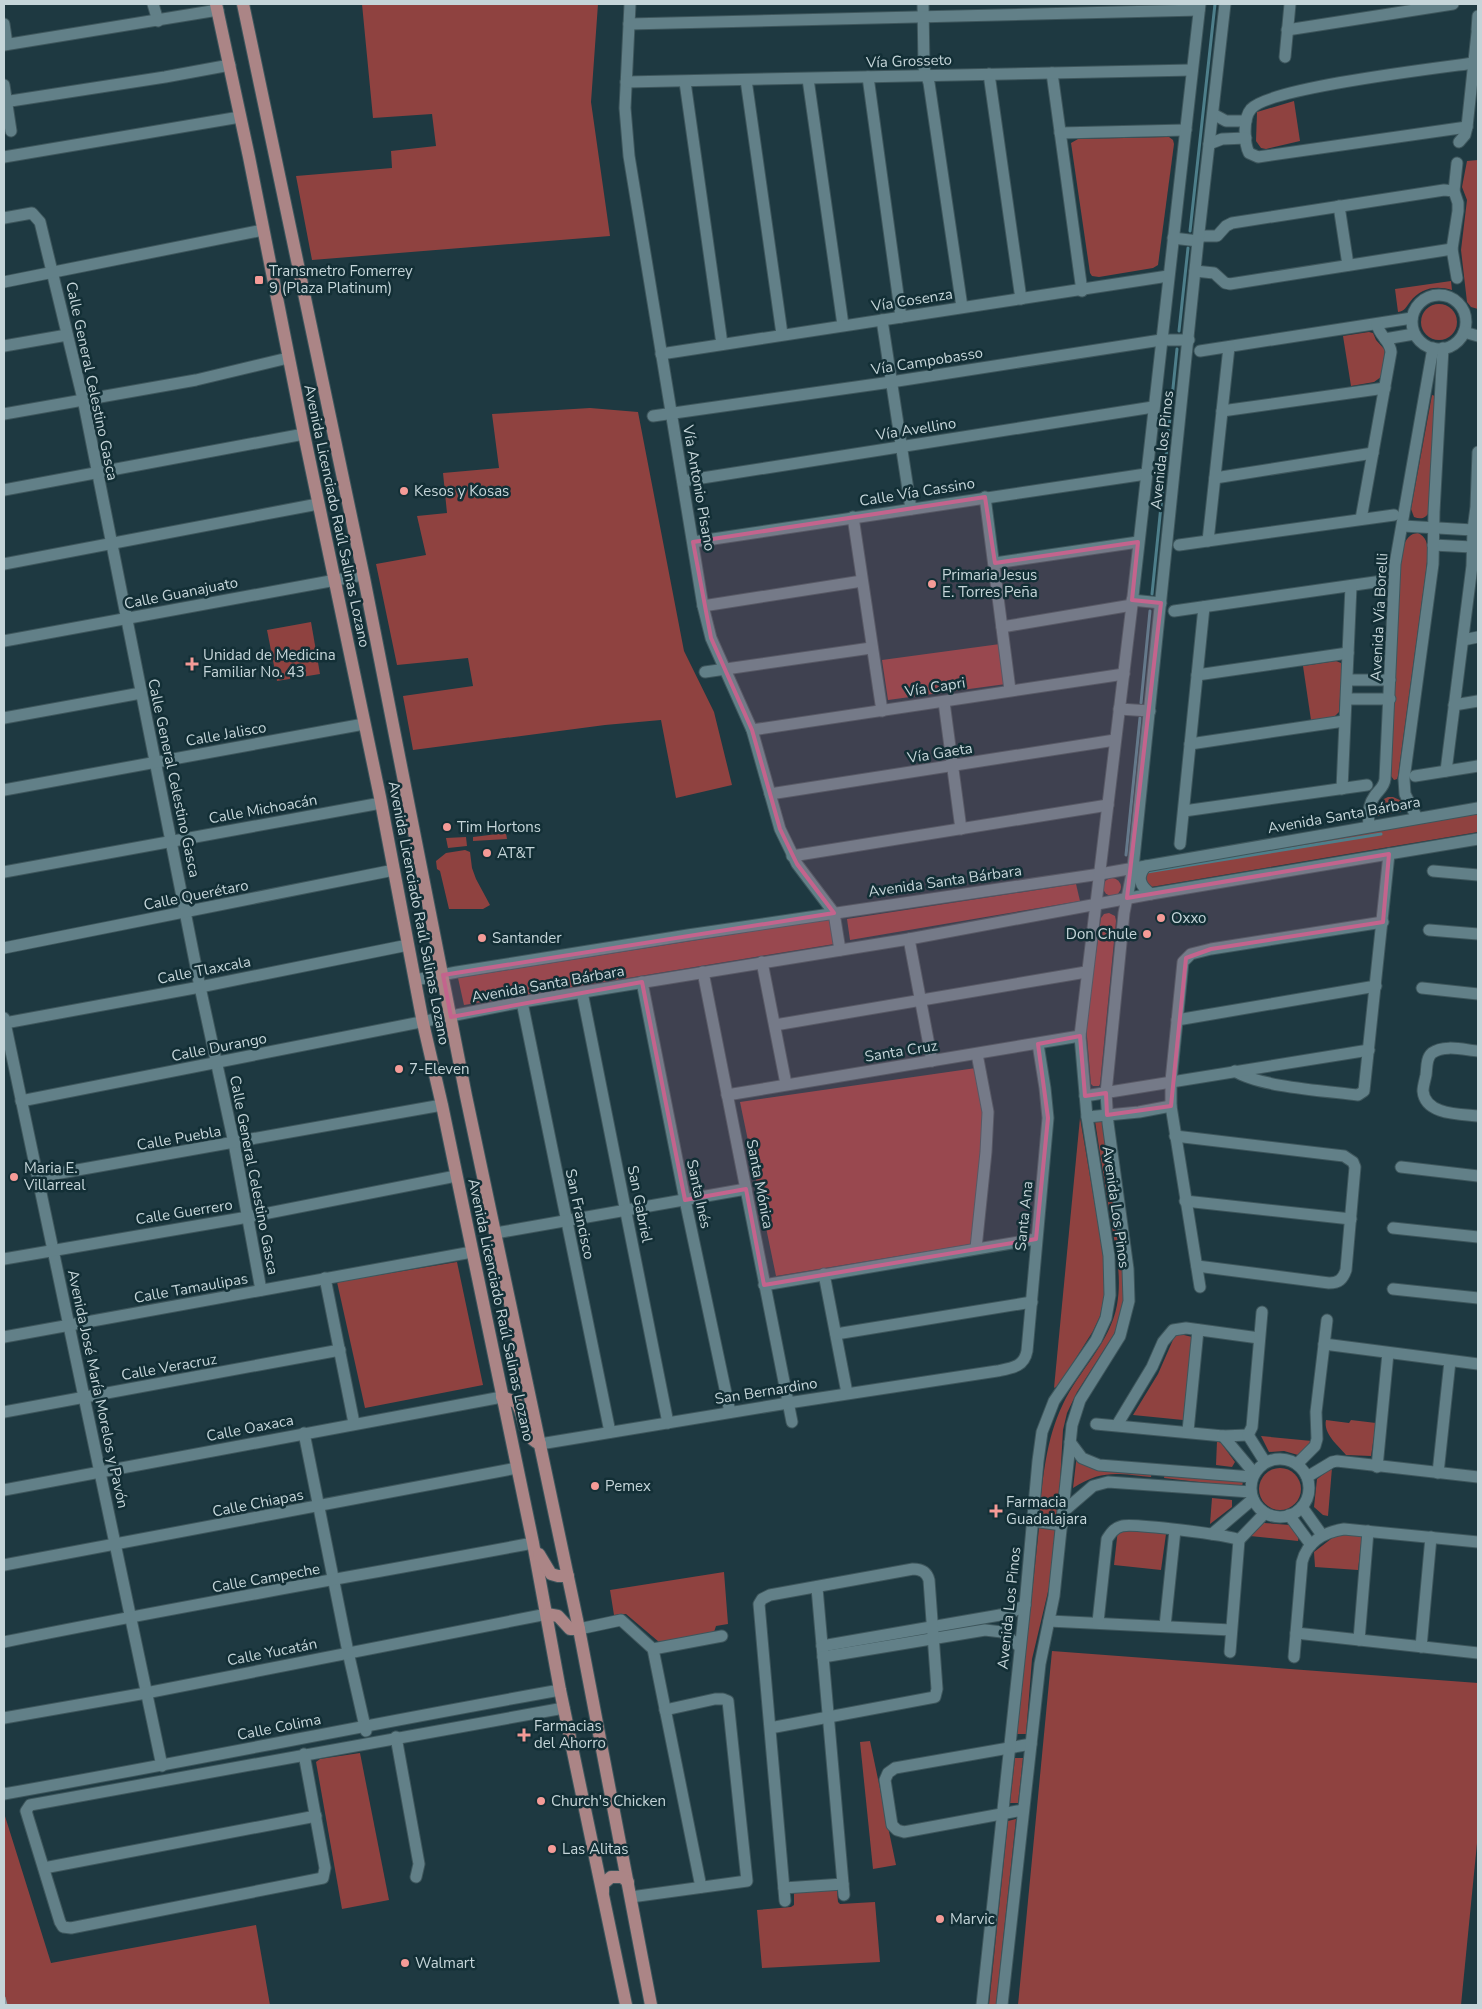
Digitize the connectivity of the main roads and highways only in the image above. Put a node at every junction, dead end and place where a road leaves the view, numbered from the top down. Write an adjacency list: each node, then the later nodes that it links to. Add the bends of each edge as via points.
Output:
1 (243, 4): 4 (main road, Avenida Licenciado Raúl Salinas Lozano)
2 (217, 7): 3 (main road, Avenida Licenciado Raúl Salinas Lozano)
3 (502, 1397): 4 (main road, via 516,1402 530,1439); 5 (main road, Avenida Licenciado Raúl Salinas Lozano)
4 (540, 1444): 6 (main road, Avenida Licenciado Raúl Salinas Lozano)
5 (533, 1543): 6 (main road, via 551,1574); 7 (main road, Avenida Licenciado Raúl Salinas Lozano)
6 (568, 1576): 8 (main road, Avenida Licenciado Raúl Salinas Lozano)
7 (547, 1614): 8 (main road, via 558,1616 570,1629); 10 (main road, Avenida Licenciado Raúl Salinas Lozano)
8 (579, 1629): 9 (main road, Avenida Licenciado Raúl Salinas Lozano)
9 (628, 1882): 10 (main road, via 622,1877 611,1877 603,1884); 12 (main road, Avenida Licenciado Raúl Salinas Lozano)
10 (603, 1893): 11 (main road, Avenida Licenciado Raúl Salinas Lozano)
11 (626, 2005)
12 (651, 2005)

